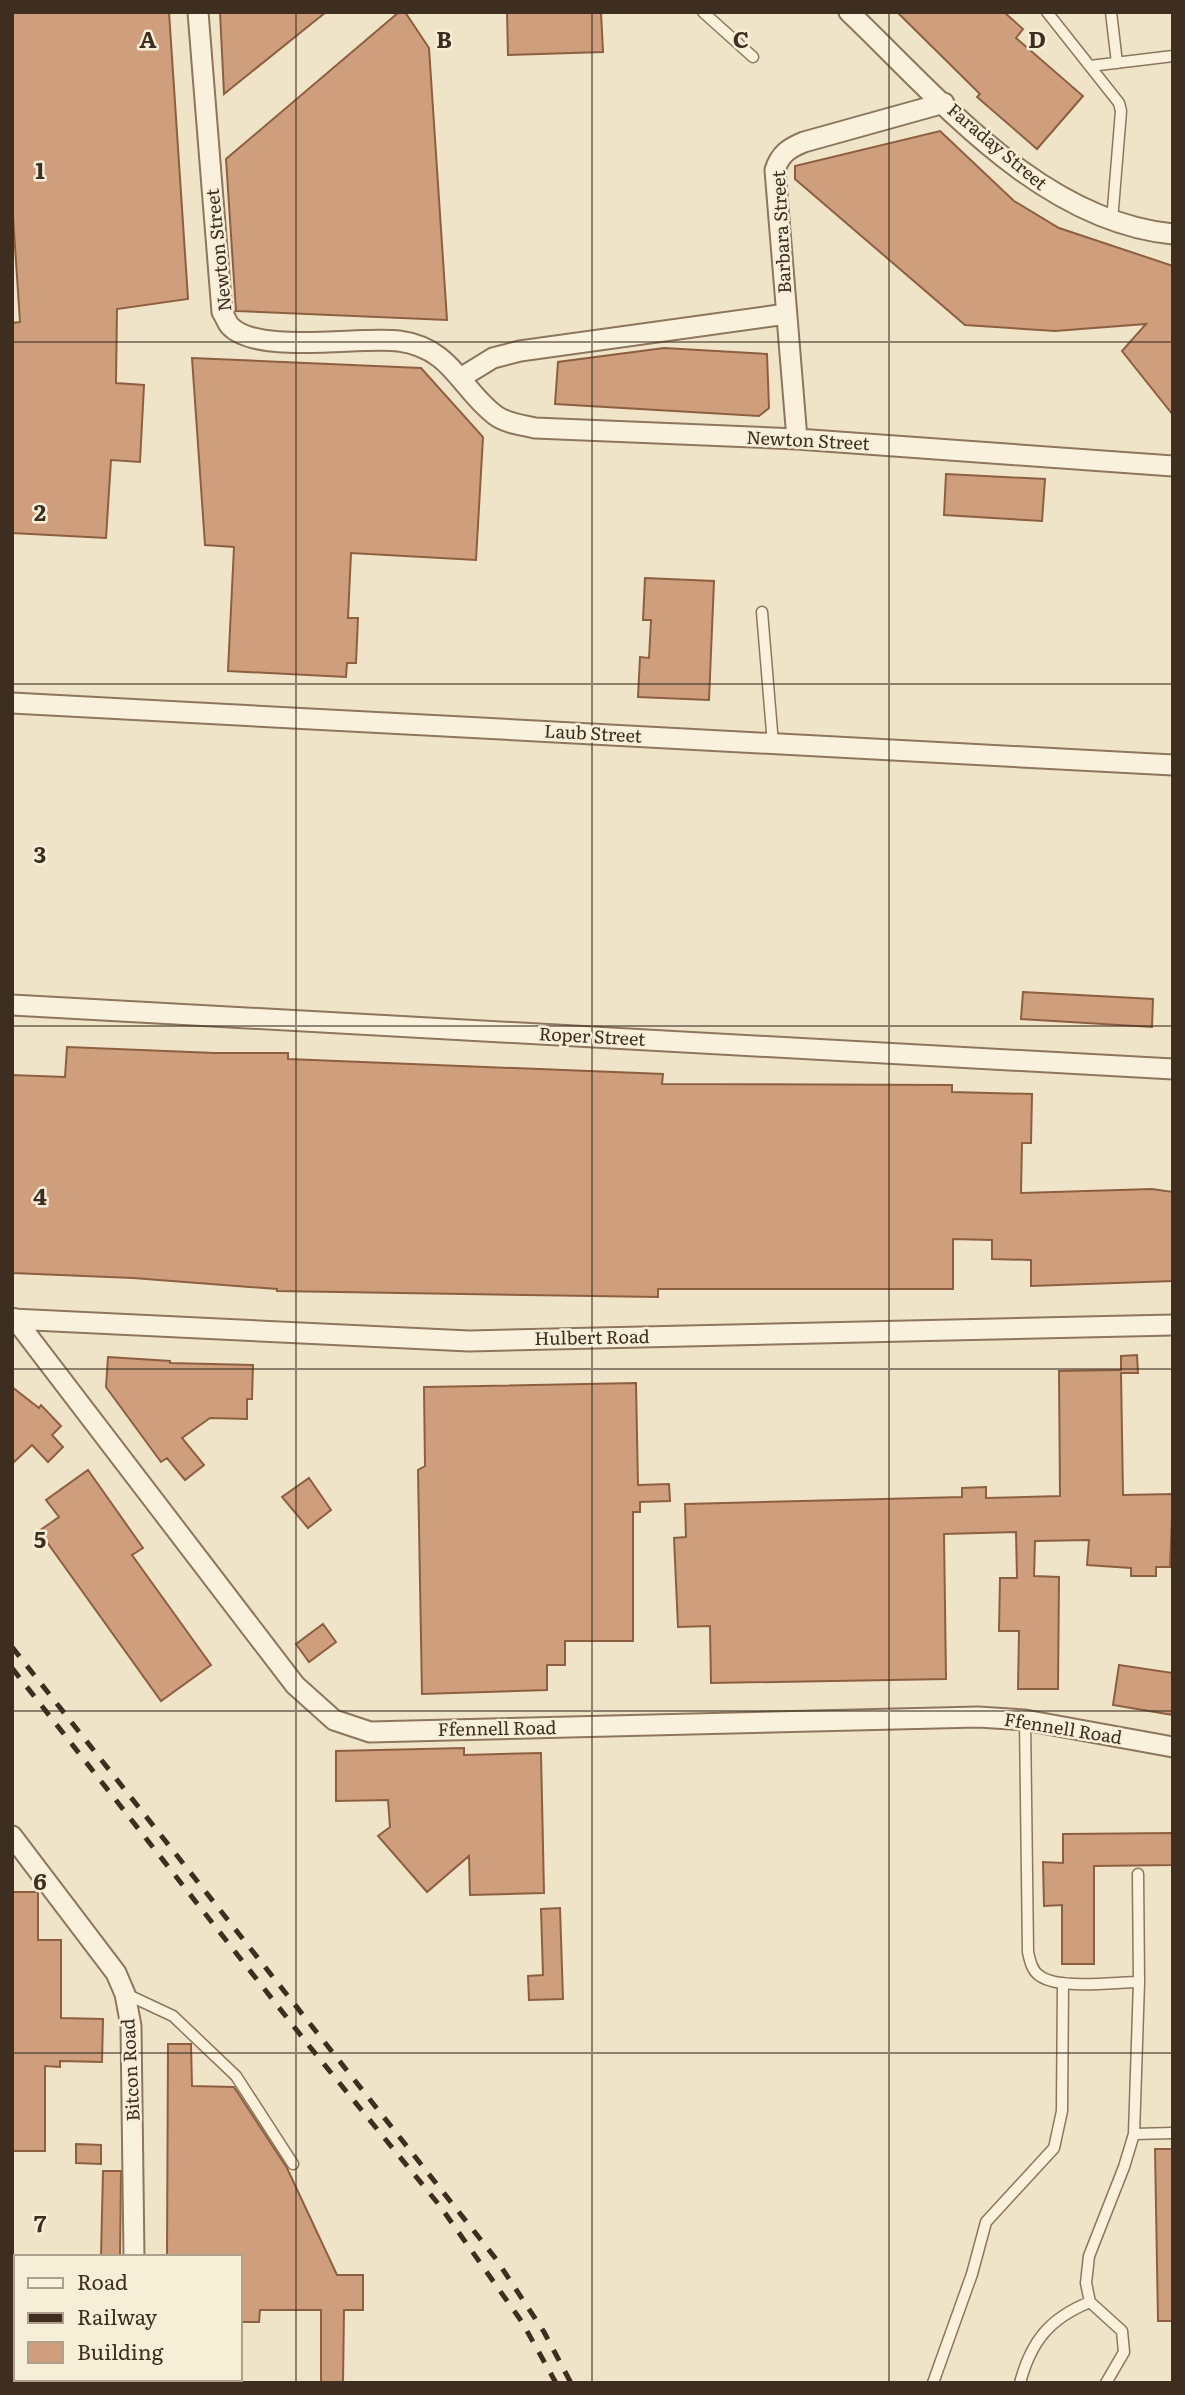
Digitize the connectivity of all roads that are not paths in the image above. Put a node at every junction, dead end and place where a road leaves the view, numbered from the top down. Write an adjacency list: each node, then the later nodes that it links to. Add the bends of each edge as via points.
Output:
1 (198, 12): 14 (street, Newton Street, via 222,312 231,327 256,339 289,342 400,341 439,357)
2 (703, 12): 7 (lane)
3 (849, 12): 10 (street, Faraday Street)
4 (1047, 12): 9 (lane)
5 (1111, 12): 8 (lane)
6 (1173, 56): 8 (lane)
7 (753, 57)
8 (1117, 63): 9 (lane)
9 (1090, 66): 11 (lane, via 1121,111)
10 (944, 103): 11 (street, Faraday Street, via 1041,187); 13 (street, Barbara Street, via 804,142 782,154 775,170)
11 (1112, 221): 12 (street, Faraday Street, via 1145,232)
12 (1173, 234)
13 (786, 314): 14 (street, via 520,351 493,358); 15 (street, Barbara Street)
14 (462, 377): 15 (street, Newton Street, via 495,416 535,428)
15 (797, 439): 16 (street, Newton Street)
16 (1173, 466)
17 (762, 612): 19 (lane)
18 (12, 703): 19 (street, Laub Street)
19 (773, 744): 20 (street, Laub Street)
20 (1173, 765)
21 (12, 1005): 22 (street, Roper Street)
22 (1173, 1069)
23 (13, 1319): 24 (street, Hulbert Road, via 469,1341); 25 (street, Ffennell Road, via 295,1685 334,1720 370,1732 978,1717)
24 (1173, 1325)
25 (1025, 1720): 26 (street, Ffennell Road); 30 (lane, via 1028,1952 1038,1976)
26 (1173, 1747)
27 (12, 1836): 31 (street, Bitcon Road, via 116,1973)
28 (1138, 1874): 29 (lane)
29 (1139, 1982): 30 (lane); 33 (lane)
30 (1063, 1983): 37 (lane, via 1062,2111 1054,2148 986,2222)
31 (125, 1994): 34 (lane, via 173,2016 236,2076); 35 (street, Bitcon Road, via 131,2026)
32 (1173, 2133): 33 (lane)
33 (1133, 2134): 36 (lane, via 1089,2256 1086,2283)
34 (293, 2164)
35 (134, 2255)
36 (1090, 2302): 38 (lane, via 1062,2313 1043,2333); 39 (lane, via 1122,2331 1124,2352)
37 (933, 2383)
38 (1020, 2383)
39 (1107, 2383)

